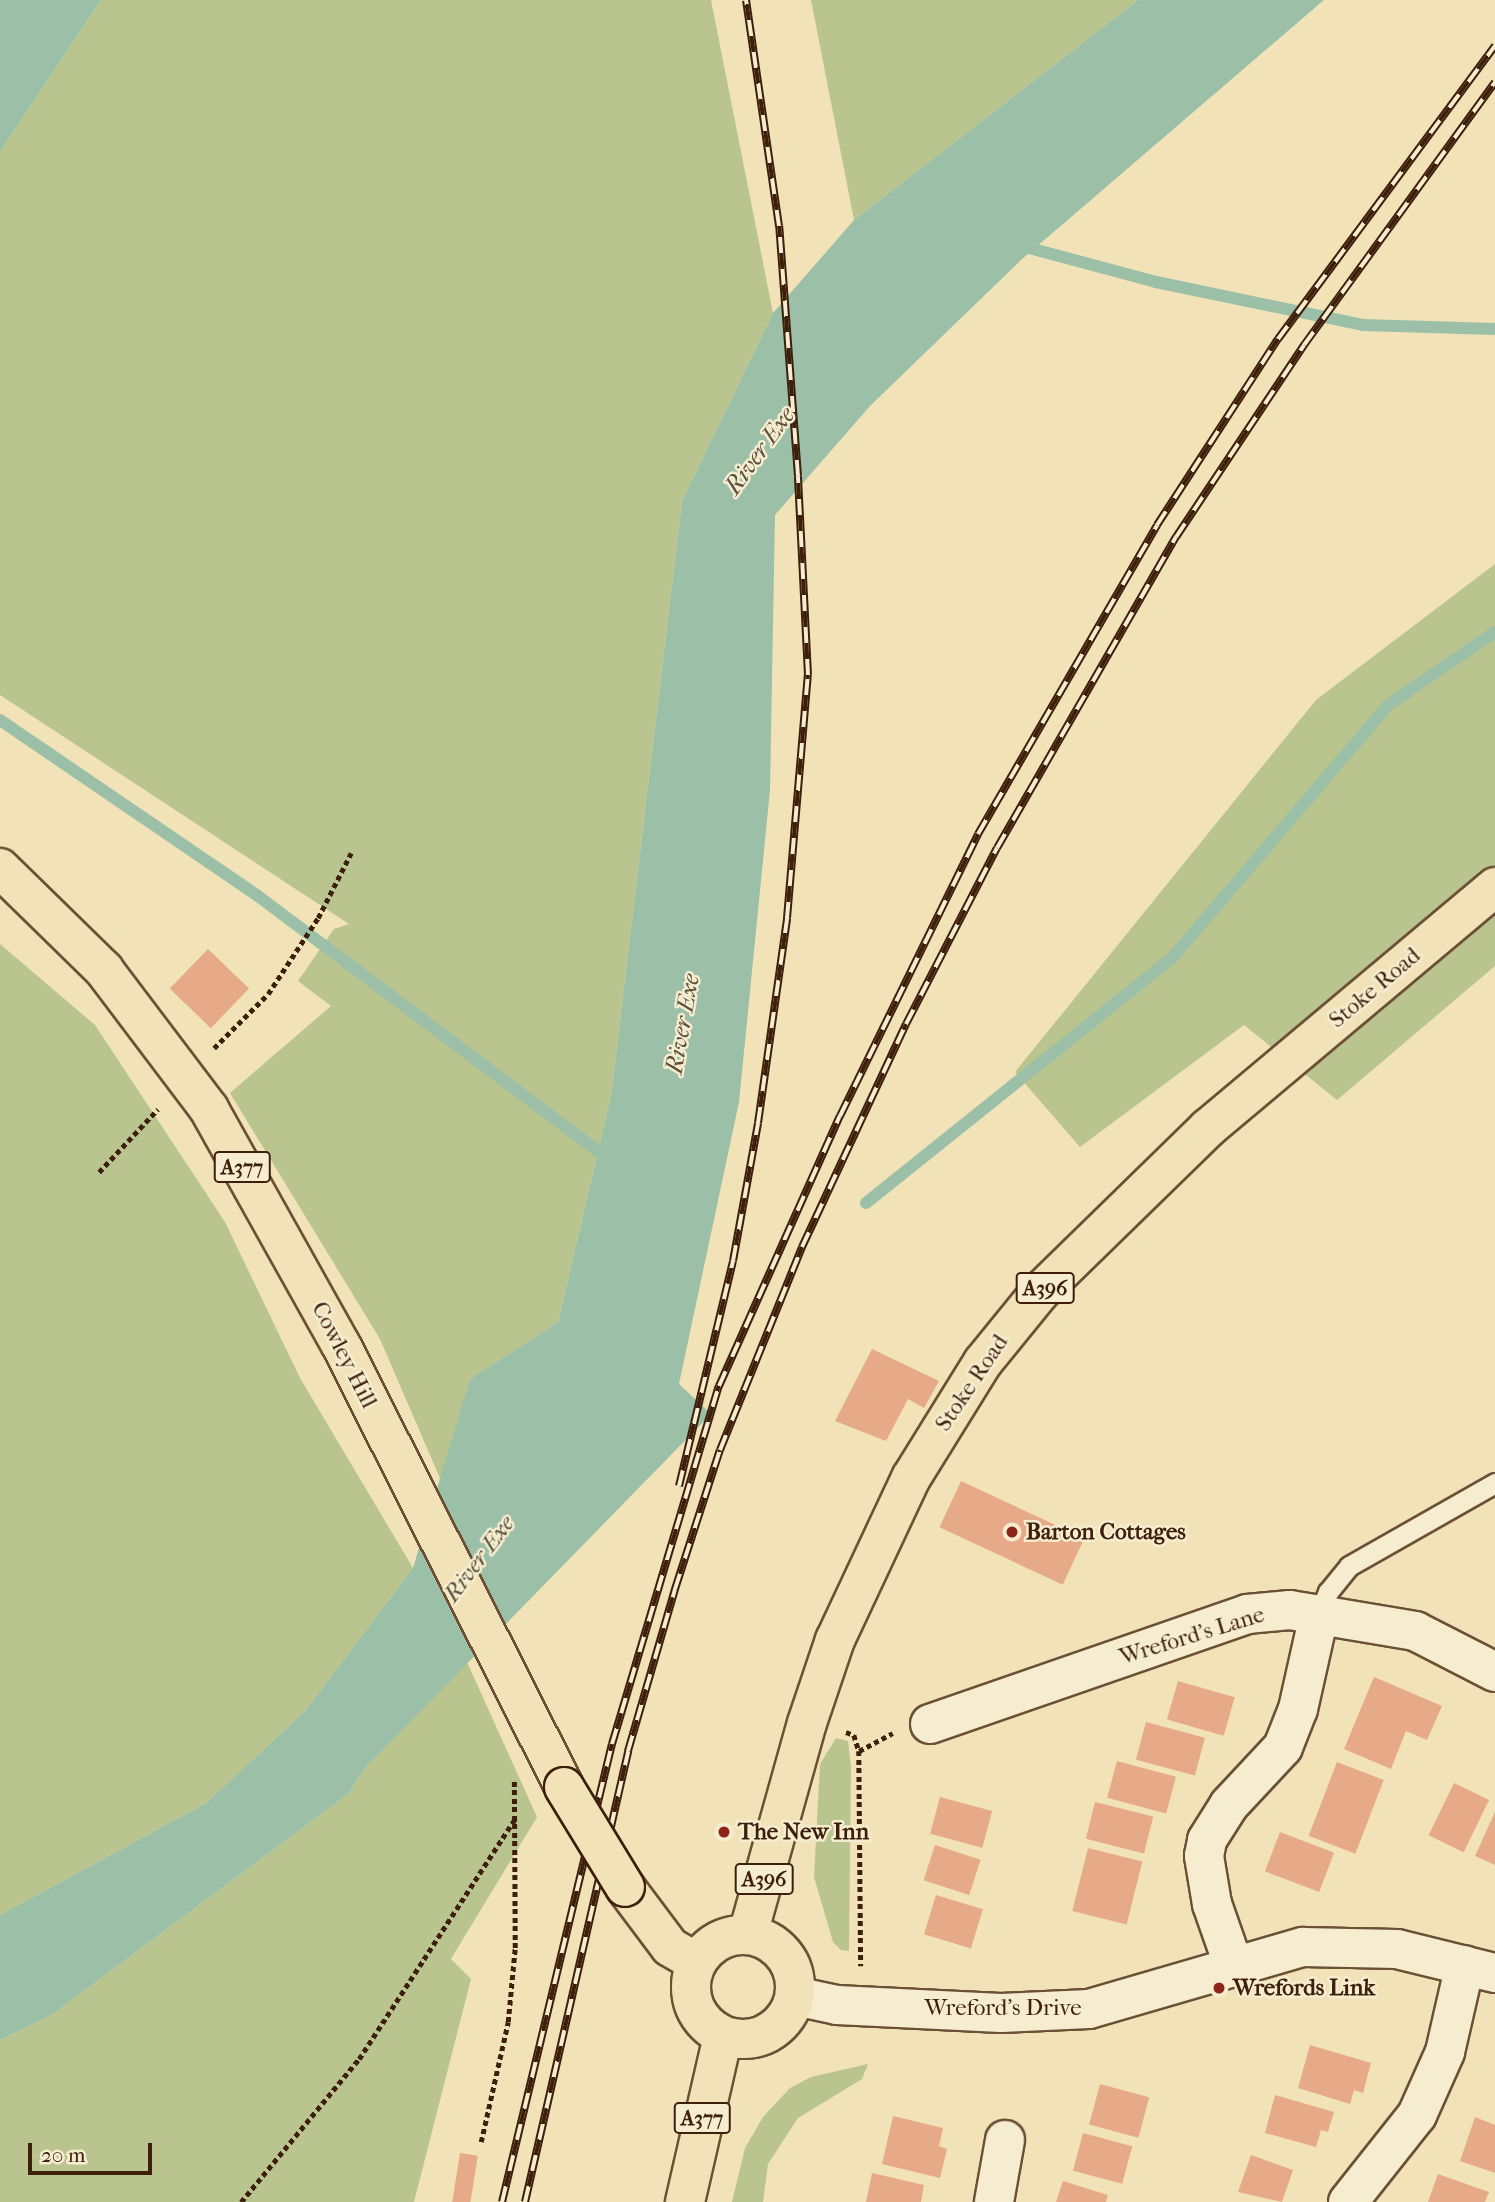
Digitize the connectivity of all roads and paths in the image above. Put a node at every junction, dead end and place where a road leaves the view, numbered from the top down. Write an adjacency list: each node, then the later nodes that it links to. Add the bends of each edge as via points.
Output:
1 (351, 853): 4 (path, via 318,918 268,994)
2 (0, 868): 4 (main road, Cowley Hill / A377, via 104,970)
3 (1495, 887): 9 (main road, Stoke Road / A396, via 1208,1128 1006,1331 946,1417 890,1518 835,1640)
4 (185, 1075): 5 (path); 12 (main road, Cowley Hill / A377, bridge, via 209,1109 341,1345 564,1787 625,1887 670,1947)
5 (99, 1172)
6 (1495, 1483): 7 (lane, via 1349,1566 1328,1592)
7 (1320, 1615): 8 (street, Wreford's Lane, via 1415,1631); 10 (street, Wreford's Lane, via 1290,1609 1248,1614); 13 (street, via 1298,1709 1283,1746 1229,1805 1207,1840 1212,1904)
8 (1495, 1672)
9 (807, 1723): 11 (main road, Stoke Road / A396); 16 (path, via 854,1735 859,1751)
10 (930, 1724)
11 (748, 1934): 12 (main road, via 716,1941); 15 (main road, via 778,1947 789,1962)
12 (696, 1962): 17 (main road, via 691,1979 694,2005 708,2026)
13 (1233, 1964): 14 (street, Wreford's Drive, via 1303,1947 1354,1947 1397,1949); 16 (street, Wreford's Drive, via 1090,2009 1001,2013)
14 (1480, 1969): 23 (street, via 1417,2115)
15 (795, 1996): 16 (street, Wreford's Drive); 17 (main road, via 790,2012 768,2033 754,2039)
16 (862, 2005)
17 (723, 2036): 21 (main road, A377)
18 (1005, 2140): 22 (street)
19 (481, 2142): 20 (path, via 508,2022 515,1948 515,1819 359,2059)
20 (242, 2202)
21 (685, 2202)
22 (994, 2202)
23 (1348, 2202)

